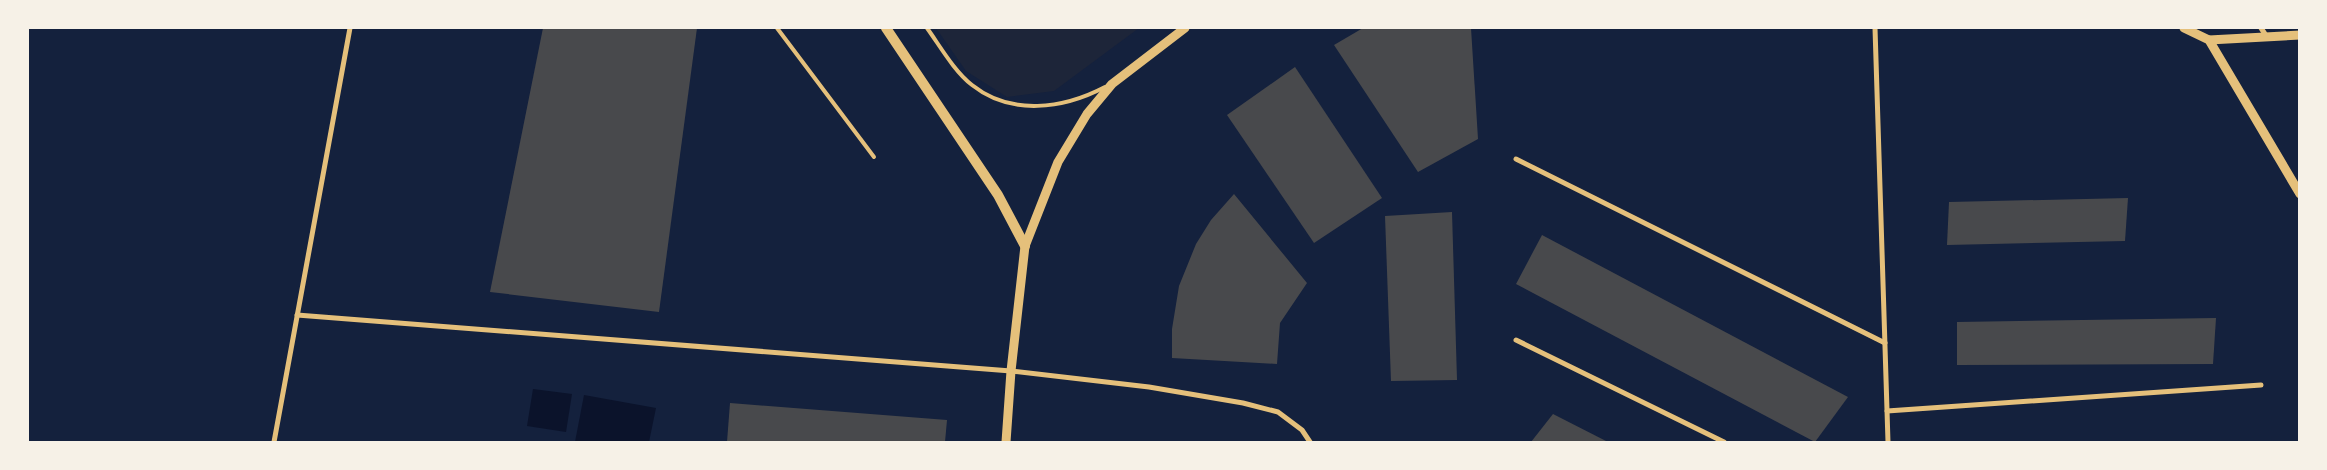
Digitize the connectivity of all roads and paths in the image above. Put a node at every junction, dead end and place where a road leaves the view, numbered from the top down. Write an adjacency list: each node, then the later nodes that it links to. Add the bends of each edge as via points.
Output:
1 (350, 28): 17 (street)
2 (778, 28): 13 (lane)
3 (886, 28): 16 (main road, via 998,195)
4 (927, 28): 12 (lane, via 971,84 988,96 1017,106 1042,107 1083,99)
5 (1185, 28): 12 (street)
6 (1875, 28): 19 (street)
7 (2184, 28): 11 (street)
8 (2261, 28): 10 (street)
9 (2300, 35): 10 (street)
10 (2267, 38): 11 (street)
11 (2209, 40): 15 (street)
12 (1112, 84): 16 (street, via 1087,114 1058,162)
13 (874, 157)
14 (1516, 159): 19 (street)
15 (2300, 194)
16 (1025, 246): 20 (street)
17 (297, 315): 20 (street); 23 (street)
18 (1516, 340): 26 (street)
19 (1885, 343): 22 (street)
20 (1011, 371): 24 (street); 25 (street, via 1148,387 1243,403 1278,412 1302,430)
21 (2261, 385): 22 (street)
22 (1887, 411): 27 (street)
23 (274, 442)
24 (1006, 442)
25 (1310, 442)
26 (1724, 442)
27 (1888, 442)

